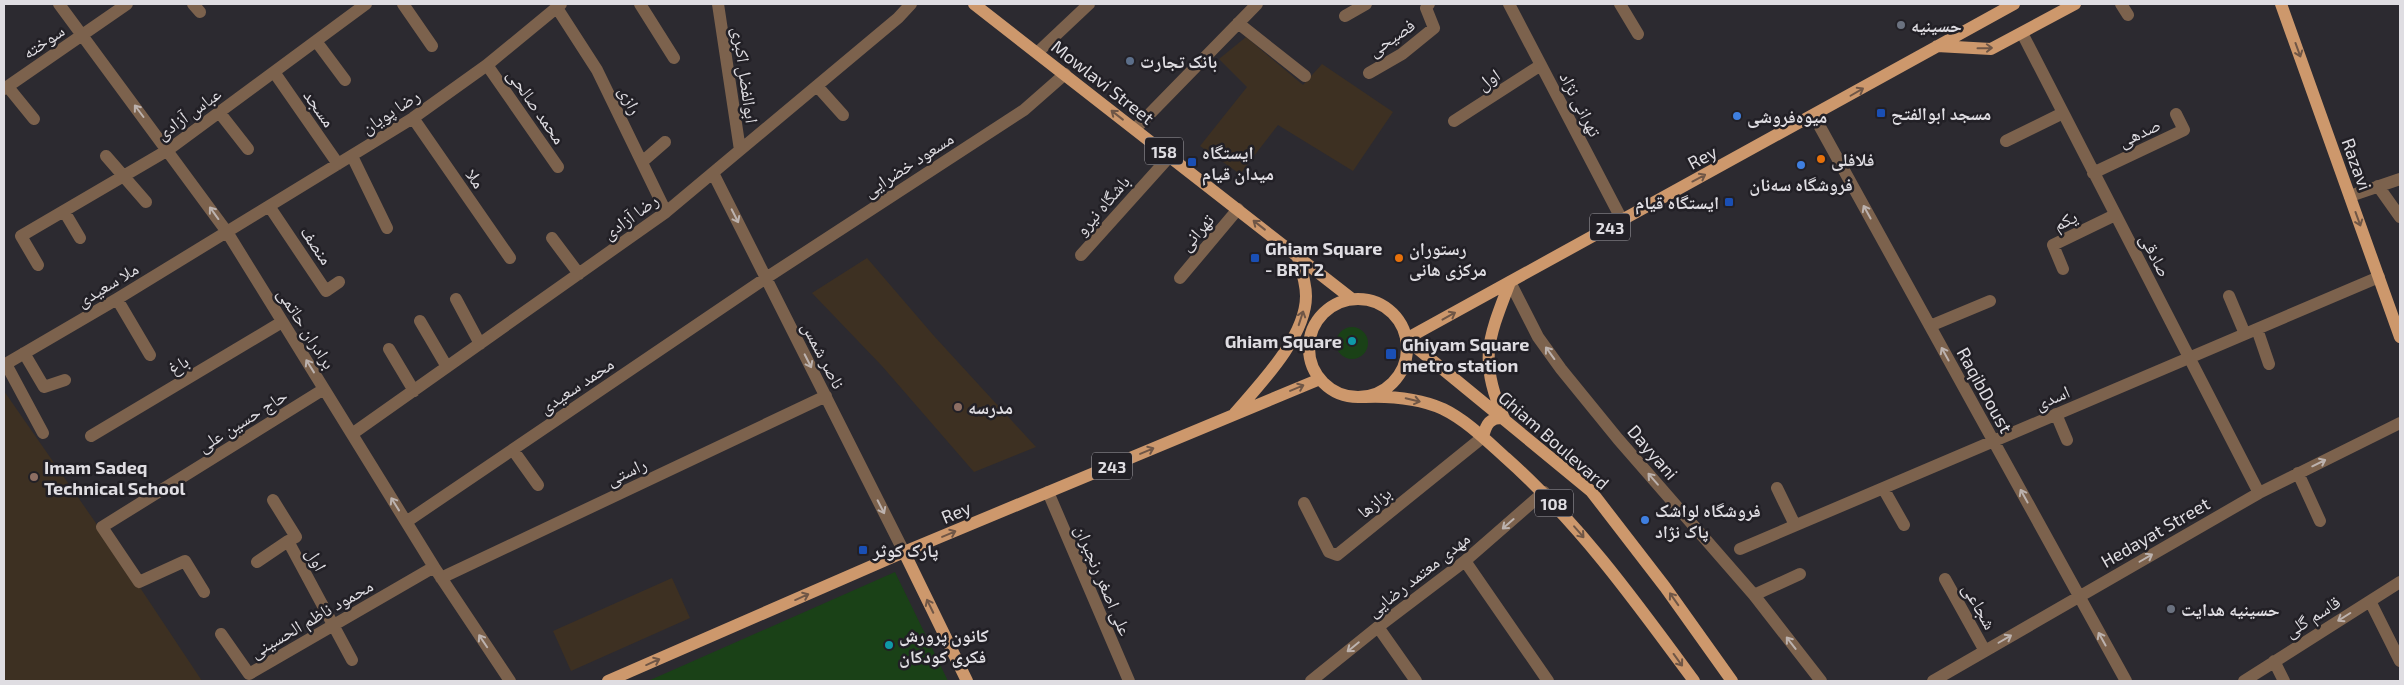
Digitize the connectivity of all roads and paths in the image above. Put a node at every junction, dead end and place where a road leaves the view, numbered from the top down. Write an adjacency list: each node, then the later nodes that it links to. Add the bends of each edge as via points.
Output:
1 (59, 4): 23 (street, برادران حاتمی)
2 (127, 4): 23 (street, سوخته)
3 (366, 4): 24 (street, عباس آزادی)
4 (403, 4): 25 (street)
5 (640, 4): 28 (street)
6 (718, 4): 51 (street, ابوالفضل اکبری)
7 (911, 4): 36 (street, رضا آزادی)
8 (974, 4): 27 (main road, Mowlavi Street / 158)
9 (1089, 4): 27 (street)
10 (1257, 4): 20 (street)
11 (1366, 4): 19 (street)
12 (1429, 4): 32 (street, فصیحی, via 1426,8 1434,28 1402,54)
13 (1509, 4): 30 (street, تهرانی نژاد)
14 (1620, 4): 22 (street)
15 (2014, 4): 26 (main road, Rey / 243)
16 (2074, 4): 21 (main road)
17 (2281, 4): 63 (main road, Razavi, one-way to 63)
18 (559, 6): 29 (street, رضا پویان); 55 (street, رازی, via 597,70)
19 (1345, 16)
20 (1238, 23): 34 (street); 46 (street)
21 (2022, 33): 26 (main road, one-way to 21, via 1991,49); 39 (street, صادقی)
22 (1638, 34)
23 (82, 35): 37 (street, سوخته); 50 (street, برادران حاتمی, one-way to 23)
24 (316, 40): 31 (street, عباس آزادی); 35 (street)
25 (432, 46)
26 (1937, 46): 42 (main road, Rey / 243, one-way to 26)
27 (1038, 52): 33 (main road, Mowlavi Street / 158)
28 (674, 58)
29 (487, 65): 43 (street, رضا پویان); 57 (street, محمد صالحی)
30 (1541, 65): 45 (street, اول); 71 (street, تهرانی نژاد)
31 (274, 72): 38 (street, عباس آزادی); 56 (street, مسجد)
32 (1369, 73)
33 (1065, 74): 46 (main road, Mowlavi Street / 158, one-way to 33); 83 (street, مسعود خضرایی, via 1024,110)
34 (1305, 76)
35 (345, 80)
36 (817, 86): 41 (street); 51 (street, رضا آزادی)
37 (6, 88): 44 (street)
38 (219, 112): 49 (street); 50 (street, عباس آزادی)
39 (2063, 113): 47 (street); 59 (street, صادقی)
40 (2176, 114): 59 (street, صدهی, via 2184,130)
41 (843, 115)
42 (1814, 116): 71 (main road, Rey / 243, one-way to 42); 95 (street, RaqibDoust, one-way to 42)
43 (413, 118): 53 (street, رضا پویان); 78 (street, ملا)
44 (34, 119)
45 (1454, 121)
46 (1135, 129): 54 (main road, Mowlavi Street / 158)
47 (2006, 141)
48 (665, 142): 55 (street)
49 (248, 149)
50 (168, 150): 60 (street, عباس آزادی); 73 (street, برادران حاتمی, one-way to 50)
51 (740, 150): 58 (street, رضا آزادی)
52 (106, 156): 60 (street)
53 (352, 156): 56 (street, رضا پویان); 72 (street)
54 (1170, 156): 66 (main road, Mowlavi Street / 158); 76 (street, باشگاه نیرو)
55 (642, 162): 68 (street, رازی)
56 (338, 164): 65 (street, رضا پویان)
57 (558, 167)
58 (713, 173): 68 (street, رضا آزادی); 83 (street, ناصر شمس, one-way to 83)
59 (2093, 173): 69 (street, صادقی)
60 (123, 177): 64 (street); 67 (street, عباس آزادی)
61 (2400, 179): 62 (street)
62 (2378, 186): 63 (street); 70 (street)
63 (2350, 196): 82 (main road, Razavi, one-way to 82)
64 (146, 202)
65 (269, 206): 73 (street, رضا پویان); 85 (street, منصف, via 326,291)
66 (1238, 210): 77 (main road, Mowlavi Street / 158, one-way to 66); 84 (street, تهرانی)
67 (64, 211): 74 (street); 79 (street, عباس آزادی, via 21,236)
68 (666, 212): 81 (street, رضا آزادی)
69 (2115, 215): 80 (street, یکم, via 2053,245); 103 (street, صادقی)
70 (2400, 217)
71 (1622, 220): 86 (main road, Rey / 243)
72 (388, 228)
73 (227, 232): 88 (street, ملا سعیدی); 94 (street, برادران حاتمی)
74 (80, 238)
75 (552, 238): 81 (street)
76 (1081, 255)
77 (1297, 255): 90 (main road, Mowlavi Street / 158); 114 (main road, one-way to 77, via 1266,377 1297,331 1306,298)
78 (510, 258)
79 (38, 265)
80 (2062, 269)
81 (579, 274): 99 (street, رضا آزادی)
82 (2379, 277): 92 (main road, Razavi); 96 (street, اسدی)
83 (766, 278): 111 (street, ناصر شمس, one-way to 111); 123 (street, محمد سعیدی)
84 (1180, 278)
85 (339, 282)
86 (1510, 282): 98 (main road, Rey / 243, one-way to 86); 115 (main road, via 1495,323 1488,359 1492,391); 147 (street, Dayyani, one-way to 86, via 1561,369 1538,337)
87 (2229, 296): 96 (street)
88 (117, 299): 101 (street, ملا سعیدی); 102 (street)
89 (456, 299): 99 (street)
90 (1352, 299): 98 (main road, via 1367,299 1381,304 1402,325); 107 (main road, via 1331,306 1313,327 1309,354)
91 (1990, 301): 95 (street)
92 (2398, 320): 97 (main road, Razavi)
93 (420, 321): 106 (street)
94 (282, 322): 109 (street, برادران حاتمی, one-way to 94); 119 (street, باغ)
95 (1930, 326): 122 (street, RaqibDoust, one-way to 95)
96 (2251, 331): 103 (street, اسدی); 105 (street)
97 (2400, 337)
98 (1406, 339): 112 (main road, via 1407,355 1402,370 1380,392); 115 (main road, Ghiam Boulevard / 108)
99 (480, 344): 106 (street, رضا آزادی)
100 (389, 349): 110 (street)
101 (24, 353): 104 (street, ملا سعیدی); 108 (street, via 44,387)
102 (150, 355)
103 (2188, 358): 113 (street, اسدی); 130 (street, صادقی)
104 (5, 364): 117 (street)
105 (2269, 364)
106 (447, 367): 110 (street, رضا آزادی)
107 (1320, 379): 112 (main road, via 1333,390 1348,396); 114 (main road, Rey / 243, one-way to 107)
108 (65, 380)
109 (324, 389): 118 (street, برادران حاتمی); 146 (street, حاج حسین علی, via 102,527 139,582 185,562)
110 (414, 391): 118 (street, رضا آزادی)
111 (826, 396): 139 (street, ناصر شمس, one-way to 139); 142 (street, راستی)
112 (1365, 396): 120 (main road, 108, one-way to 120, via 1396,396 1424,403 1444,410)
113 (2056, 414): 121 (street); 122 (street, اسدی)
114 (1234, 415): 128 (main road, Rey / 243, one-way to 114)
115 (1504, 418): 120 (main road, via 1489,422); 166 (main road, Ghiam Boulevard / 108, one-way to 115, via 1666,587 1591,491)
116 (2400, 423): 124 (street, Hedayat Street, one-way to 116)
117 (43, 434)
118 (352, 434): 134 (street, برادران حاتمی, one-way to 118)
119 (91, 436)
120 (1483, 437): 129 (main road, 108); 132 (street, بزازها, via 1337,555 1329,552)
121 (2067, 440)
122 (1993, 441): 127 (street, اسدی); 148 (street, RaqibDoust, one-way to 122)
123 (513, 450): 125 (street); 134 (street, محمد سعیدی)
124 (2298, 473): 130 (street, Hedayat Street); 133 (street)
125 (538, 485)
126 (1777, 488): 135 (street)
127 (1883, 488): 135 (street, اسدی); 136 (street)
128 (1048, 492): 139 (main road, Rey / 243, one-way to 128); 161 (street, علی اصغر رنجبران)
129 (1544, 492): 141 (street, مهدی معتمد رضایی, one-way to 141); 165 (main road, 108, one-way to 165, via 1622,582)
130 (2258, 493): 148 (street, Hedayat Street, one-way to 130)
131 (273, 500): 137 (street, via 296,537)
132 (1304, 503)
133 (2320, 521)
134 (406, 522): 142 (street, برادران حاتمی)
135 (1795, 525): 138 (street, اسدی)
136 (1904, 525)
137 (288, 541): 140 (street, اول); 150 (street, اول)
138 (1740, 549)
139 (904, 552): 159 (main road, Rey / 243, one-way to 139); 160 (main road, one-way to 139)
140 (257, 562)
141 (1465, 562): 151 (street, مهدی معتمد رضایی); 164 (street)
142 (437, 572): 150 (street, محمود ناظم الحسینی); 158 (street, برادران حاتمی, one-way to 142)
143 (1800, 574): 147 (street)
144 (1945, 579): 153 (street, شجاعی)
145 (2400, 582): 149 (street, قاسم گلی)
146 (204, 592)
147 (1754, 595): 167 (street, Dayyani, one-way to 147)
148 (2079, 596): 153 (street, Hedayat Street, one-way to 148); 168 (street, RaqibDoust, one-way to 148)
149 (2370, 601): 155 (street, قاسم گلی, one-way to 155); 156 (street)
150 (332, 626): 152 (street, محمود ناظم الحسینی, via 249,674); 154 (street, اول)
151 (1378, 627): 162 (street, مهدی معتمد رضایی, one-way to 162); 163 (street)
152 (222, 634)
153 (1985, 651): 157 (street, Hedayat Street)
154 (352, 660)
155 (2274, 661): 169 (street, قاسم گلی); 170 (street)
156 (2400, 661)
157 (1939, 680)
158 (510, 681)
159 (608, 681)
160 (967, 681)
161 (1129, 681)
162 (1311, 681)
163 (1416, 681)
164 (1548, 681)
165 (1694, 681)
166 (1732, 681)
167 (1822, 681)
168 (2126, 681)
169 (2244, 681)
170 (2284, 681)

